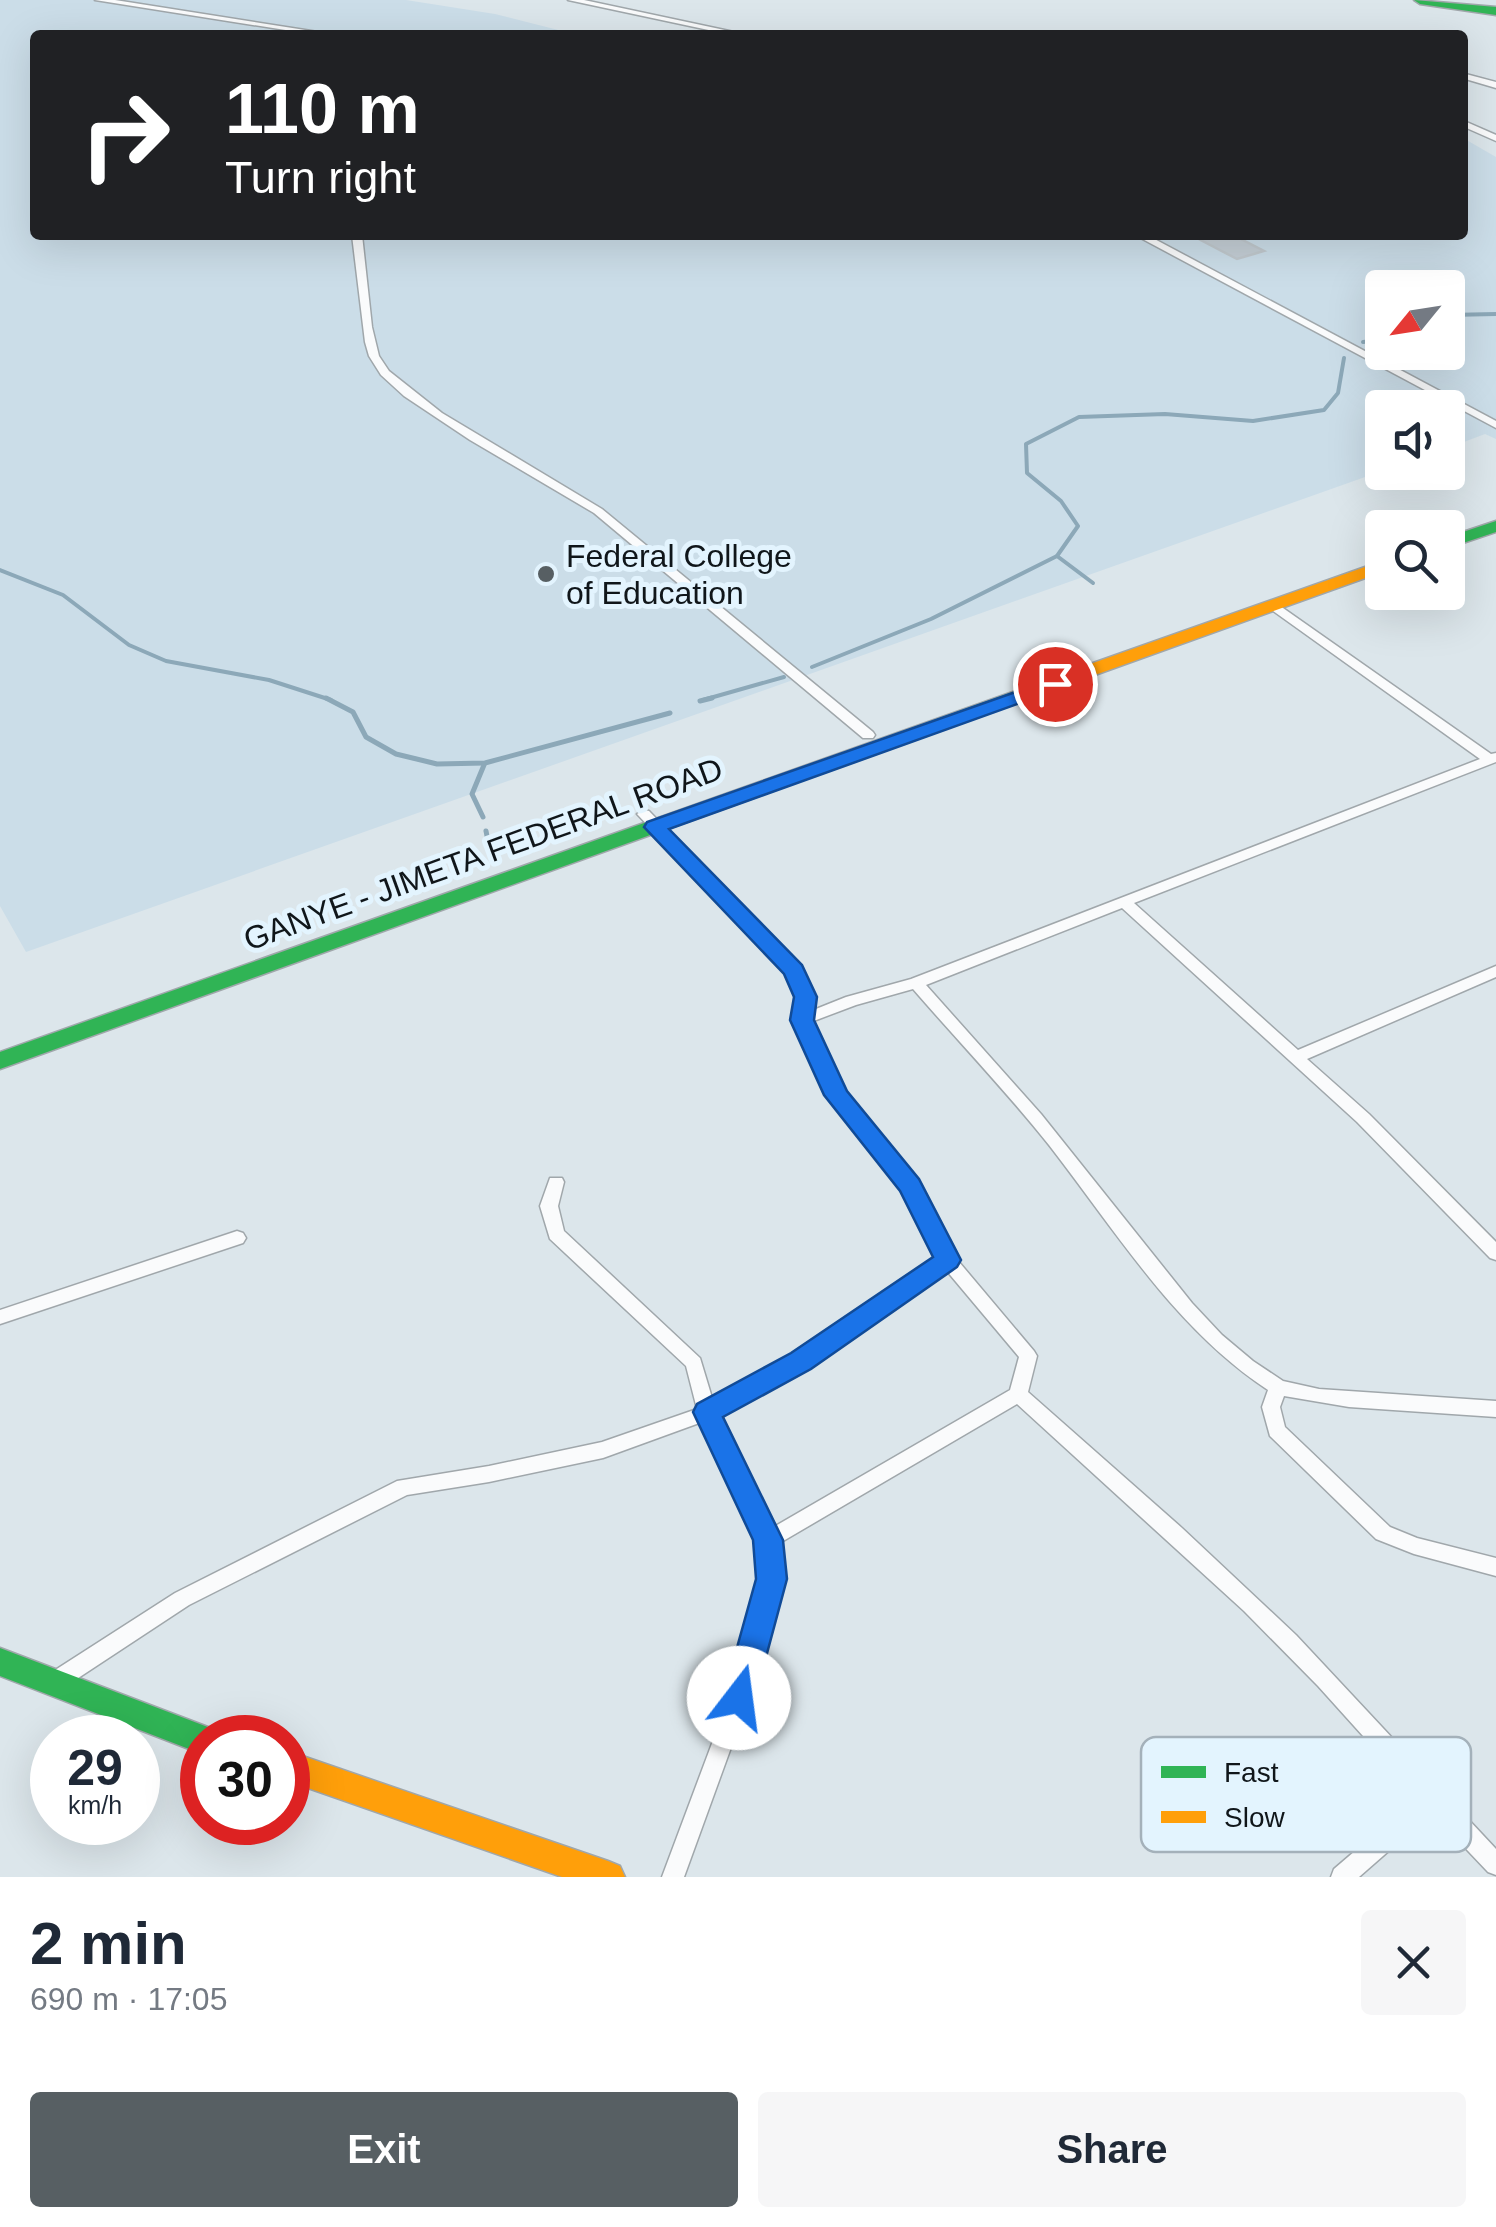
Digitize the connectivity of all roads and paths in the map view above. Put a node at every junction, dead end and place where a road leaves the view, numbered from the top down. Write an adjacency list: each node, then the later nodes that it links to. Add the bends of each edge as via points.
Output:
1 (98, 0): 7 (street)
2 (572, 0): 5 (street)
3 (618, 0): 5 (street)
4 (1420, 0): 6 (main road)
5 (604, 6): 8 (street)
6 (1496, 11)
7 (287, 30)
8 (720, 30)
9 (1496, 74): 11 (street)
10 (1468, 77): 11 (street)
11 (1476, 79): 12 (street)
12 (1496, 85)
13 (1468, 125): 14 (street)
14 (1496, 138)
15 (357, 240): 25 (street, via 374,357 384,376 441,418 598,511)
16 (1149, 240): 17 (street)
17 (1496, 425)
18 (1496, 513): 19 (main road)
19 (1465, 524)
20 (1496, 526): 21 (main road)
21 (1465, 537)
22 (1365, 559): 25 (main road, GANYE - JIMETA FEDERAL ROAD)
23 (1365, 572): 24 (main road, GANYE - JIMETA FEDERAL ROAD)
24 (1273, 606): 26 (street); 27 (main road, GANYE - JIMETA FEDERAL ROAD)
25 (868, 735): 27 (main road, GANYE - JIMETA FEDERAL ROAD)
26 (1492, 758): 28 (street)
27 (649, 820): 31 (street, via 794,970 806,997); 32 (main road, GANYE - JIMETA FEDERAL ROAD)
28 (1125, 903): 30 (street); 34 (street)
29 (1496, 971): 34 (street)
30 (916, 984): 31 (street); 41 (street, via 1050,1135 1161,1278)
31 (802, 1020): 39 (street, via 836,1095 910,1186)
32 (27, 1042): 33 (main road, GANYE - JIMETA FEDERAL ROAD); 35 (main road, GANYE - JIMETA FEDERAL ROAD)
33 (0, 1043)
34 (1297, 1057): 38 (street)
35 (0, 1061)
36 (556, 1182): 44 (street, via 549,1206 556,1234 694,1362)
37 (238, 1238): 40 (street)
38 (1494, 1247)
39 (948, 1260): 42 (street, via 1028,1356); 44 (street, via 801,1361)
40 (0, 1317)
41 (1278, 1387): 43 (street); 46 (street, via 1271,1407 1276,1431 1384,1532)
42 (1018, 1394): 45 (street); 50 (street, via 1208,1563)
43 (1496, 1410)
44 (707, 1412): 45 (street); 48 (street, via 603,1450 404,1488 182,1599)
45 (768, 1540): 56 (street, via 772,1579 739,1698)
46 (1496, 1567)
47 (0, 1662): 48 (main road)
48 (56, 1681): 49 (main road)
49 (180, 1730)
50 (1376, 1737)
51 (310, 1774): 55 (main road)
52 (1471, 1839): 54 (street)
53 (1371, 1852): 57 (street)
54 (1496, 1864)
55 (608, 1877)
56 (673, 1877)
57 (1342, 1877)

